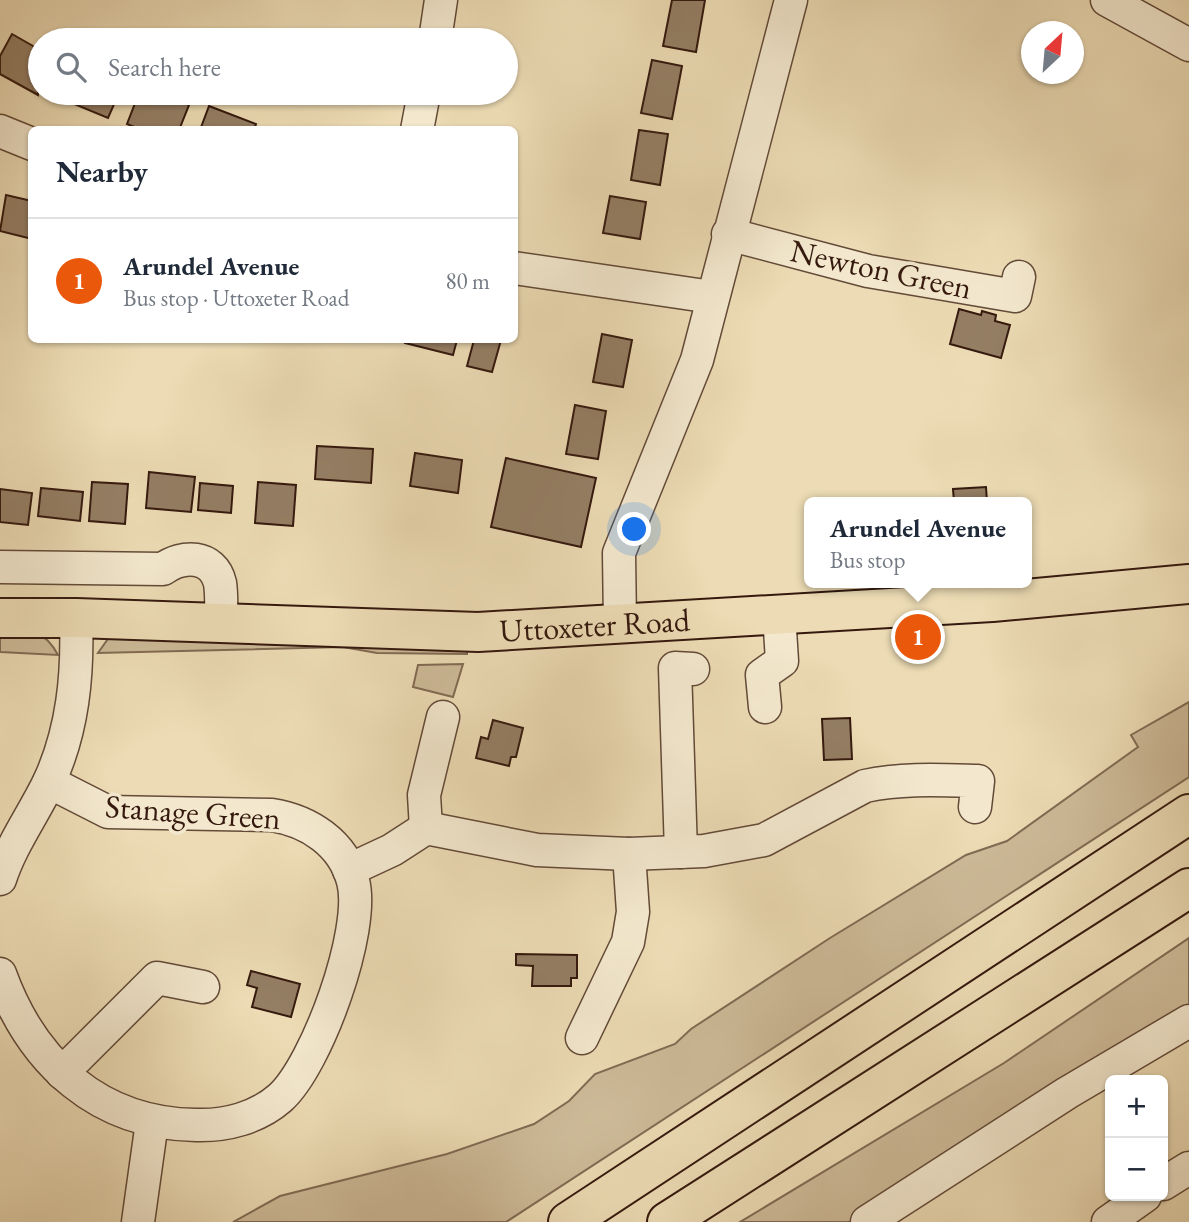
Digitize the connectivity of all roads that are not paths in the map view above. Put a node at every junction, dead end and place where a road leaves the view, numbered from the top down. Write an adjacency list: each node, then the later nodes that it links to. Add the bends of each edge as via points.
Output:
1 (441, 0): 4 (street)
2 (790, 0): 10 (street)
3 (1107, 0): 5 (street)
4 (437, 28)
5 (1189, 45)
6 (422, 105): 7 (street)
7 (418, 126)
8 (0, 131): 9 (street)
9 (28, 142)
10 (728, 234): 12 (street, Newton Green, via 869,271 1015,296); 13 (street)
11 (518, 269): 13 (street)
12 (1019, 277)
13 (712, 298): 20 (street, via 696,360 619,553)
14 (0, 566): 19 (street, via 163,569 175,560 203,561 219,581)
15 (1189, 584): 16 (main road, Uttoxeter Road, via 992,602)
16 (779, 614): 20 (main road, Uttoxeter Road); 22 (street, via 782,661 762,675)
17 (0, 618): 18 (main road, Uttoxeter Road)
18 (76, 618): 19 (main road, Uttoxeter Road); 24 (street, via 78,663 71,713)
19 (221, 622): 20 (main road, Uttoxeter Road, via 478,632)
20 (620, 625)
21 (693, 669): 28 (street, via 675,668)
22 (765, 707)
23 (443, 717): 27 (street, via 424,795)
24 (49, 782): 30 (street, Stanage Green, via 108,812 252,813 290,818 317,829); 31 (street)
25 (975, 807): 28 (street, via 978,781 880,783 865,786 764,840)
26 (1189, 814): 43 (main road)
27 (426, 828): 29 (street, via 537,850); 30 (street)
28 (681, 852): 29 (street)
29 (629, 854): 36 (street, via 633,912 628,942)
30 (349, 870): 38 (street, Stanage Green, via 355,912 338,982 326,1023 291,1085 267,1107 240,1120 214,1125)
31 (0, 879)
32 (1189, 888): 44 (main road)
33 (0, 974): 37 (street, Stanage Green, via 22,1022)
34 (203, 987): 37 (street, via 157,978)
35 (1189, 1021): 45 (street, via 1067,1093)
36 (582, 1038)
37 (62, 1073): 38 (street, Stanage Green, via 95,1099)
38 (152, 1122): 42 (street)
39 (1189, 1168): 40 (street)
40 (1168, 1181)
41 (1138, 1201): 46 (street)
42 (138, 1222)
43 (568, 1222)
44 (667, 1222)
45 (867, 1222)
46 (1108, 1222)

